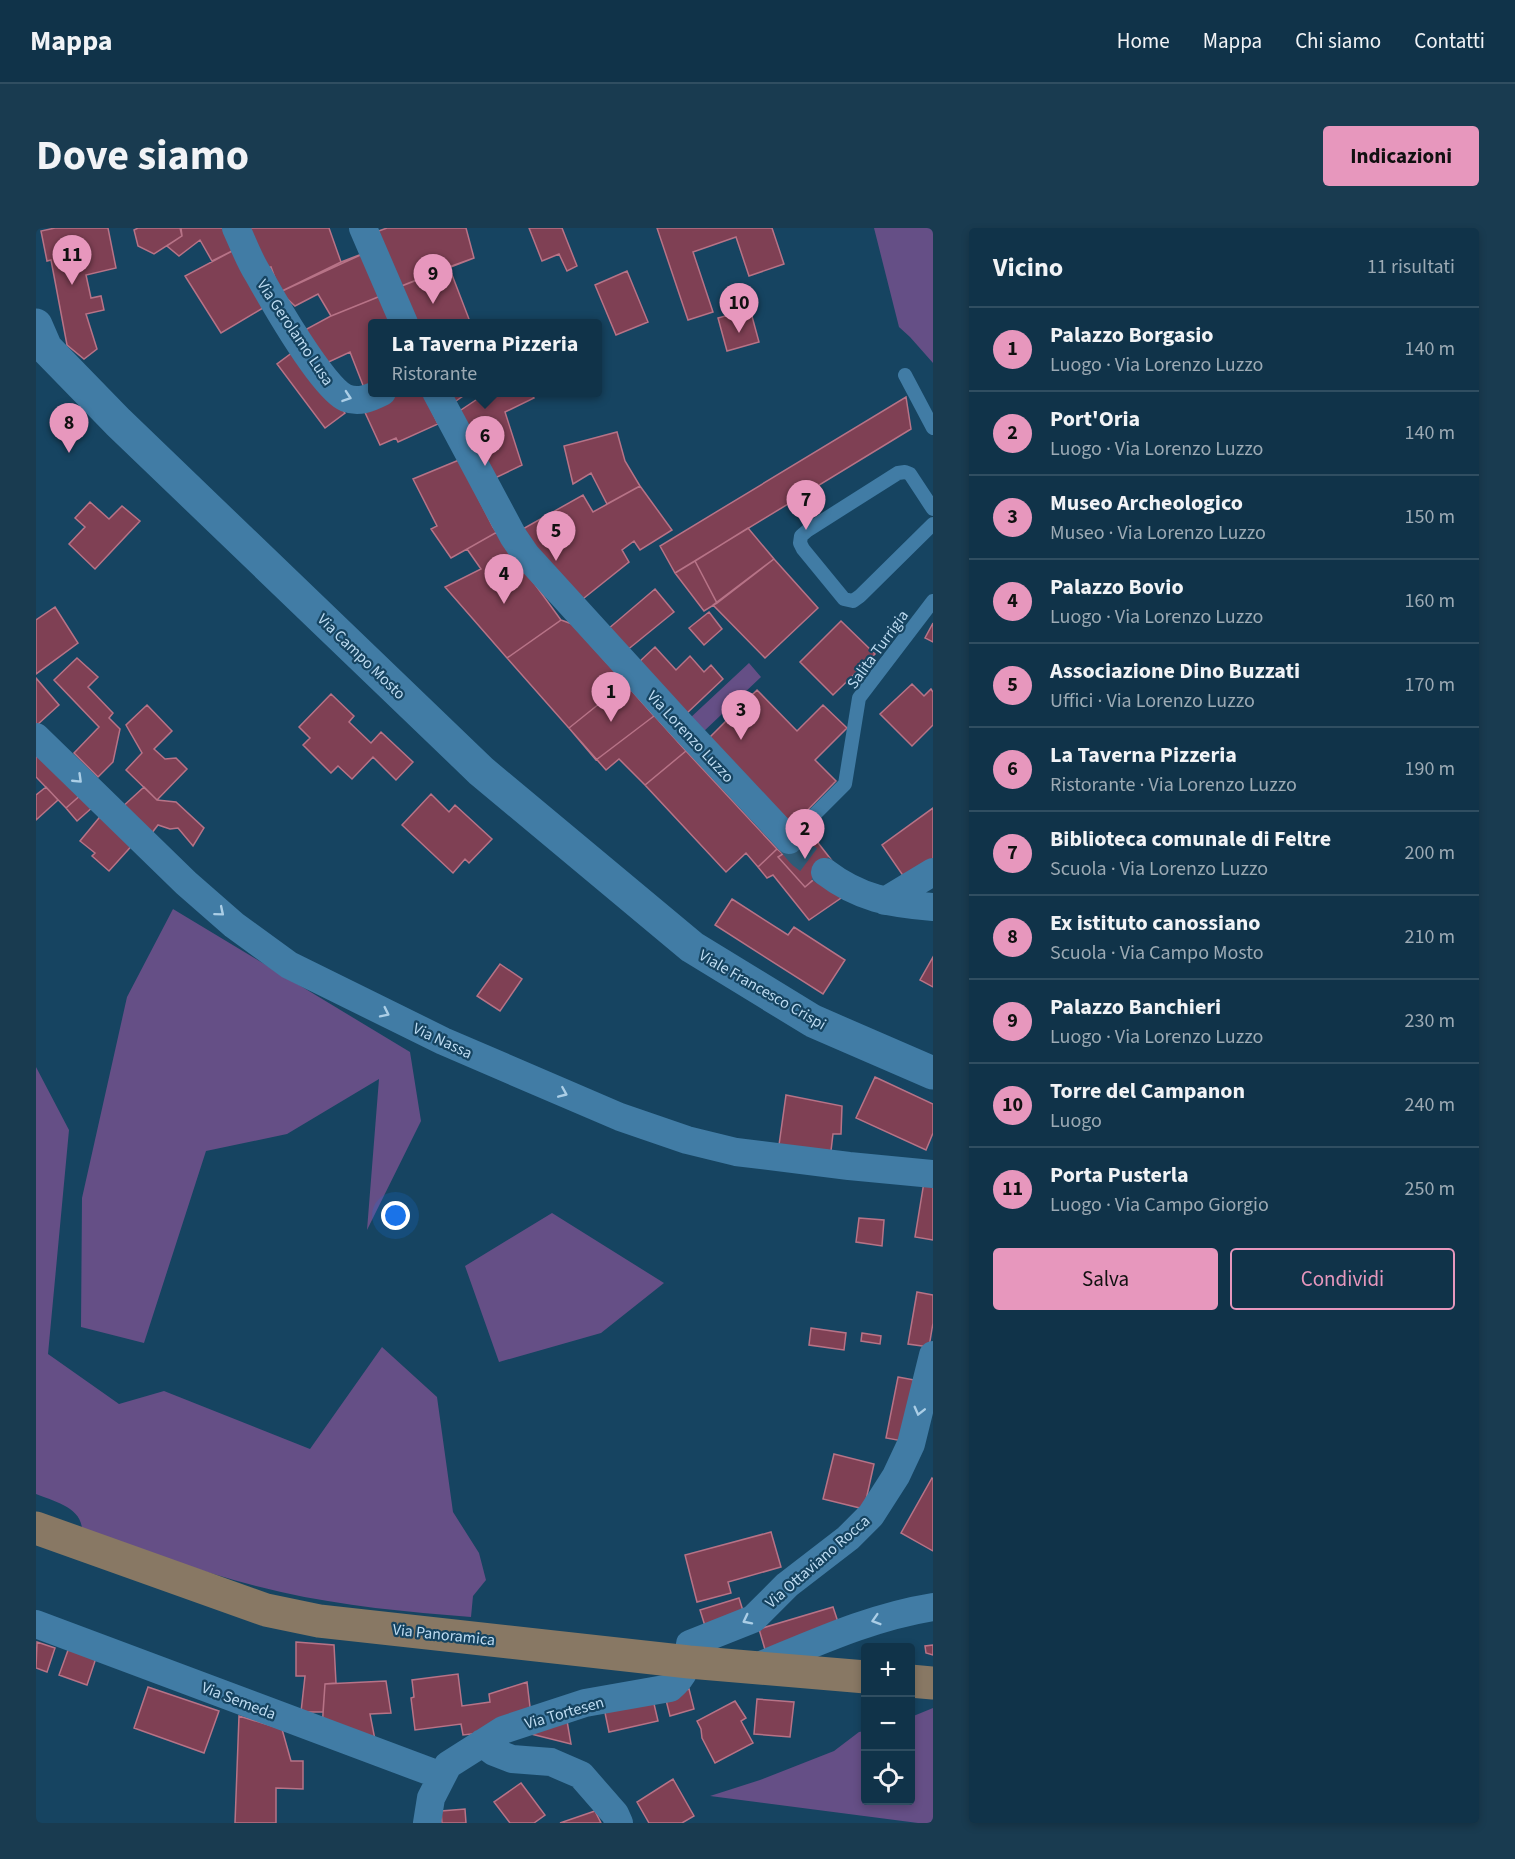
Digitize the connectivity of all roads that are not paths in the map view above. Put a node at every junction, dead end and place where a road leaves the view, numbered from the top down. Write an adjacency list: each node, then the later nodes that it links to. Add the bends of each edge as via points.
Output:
1 (236, 228): 6 (street, Via Gerolamo Lusa, one-way to 6, via 257,273 337,393 353,400)
2 (367, 238): 3 (street)
3 (402, 319)
4 (41, 336): 18 (street, Via Campo Mosto, via 126,430 481,771)
5 (905, 375): 8 (lane)
6 (372, 397)
7 (438, 397): 13 (street, Via Lorenzo Luzzo, via 526,555)
8 (933, 428)
9 (933, 509): 10 (lane, via 910,474 898,473 808,531 801,536 800,543 844,599 853,601)
10 (933, 524)
11 (933, 601): 13 (lane, Salita Turrigia, via 859,698 845,784)
12 (36, 737): 20 (street, Via Nassa, one-way to 20, via 186,883 262,945 289,965 443,1041 620,1118 687,1140 736,1152)
13 (789, 840)
14 (825, 872): 16 (street, via 840,884)
15 (933, 872): 16 (street)
16 (885, 901): 17 (street)
17 (933, 907)
18 (692, 947): 19 (street, Viale Francesco Crispi, via 813,1022)
19 (933, 1073)
20 (933, 1174)
21 (933, 1355): 25 (street, Via Ottaviano Rocca, one-way to 25, via 911,1444 871,1515 787,1585 753,1619 690,1644)
22 (36, 1528): 25 (main road, Via Panoramica, via 235,1599 319,1621)
23 (933, 1607): 26 (street, one-way to 26, via 860,1625)
24 (36, 1624): 31 (street, Via Semeda)
25 (689, 1662): 26 (main road, Via Panoramica); 30 (street, Via Tortesen, via 679,1681 670,1688 585,1703 503,1730)
26 (752, 1669): 27 (main road, Via Panoramica)
27 (861, 1677)
28 (915, 1681): 29 (main road)
29 (933, 1683)
30 (482, 1743): 31 (street, Via Tortesen, via 447,1765); 33 (street, via 512,1759 551,1762 580,1774)
31 (442, 1776): 32 (street, via 431,1798)
32 (427, 1823)
33 (619, 1823)

